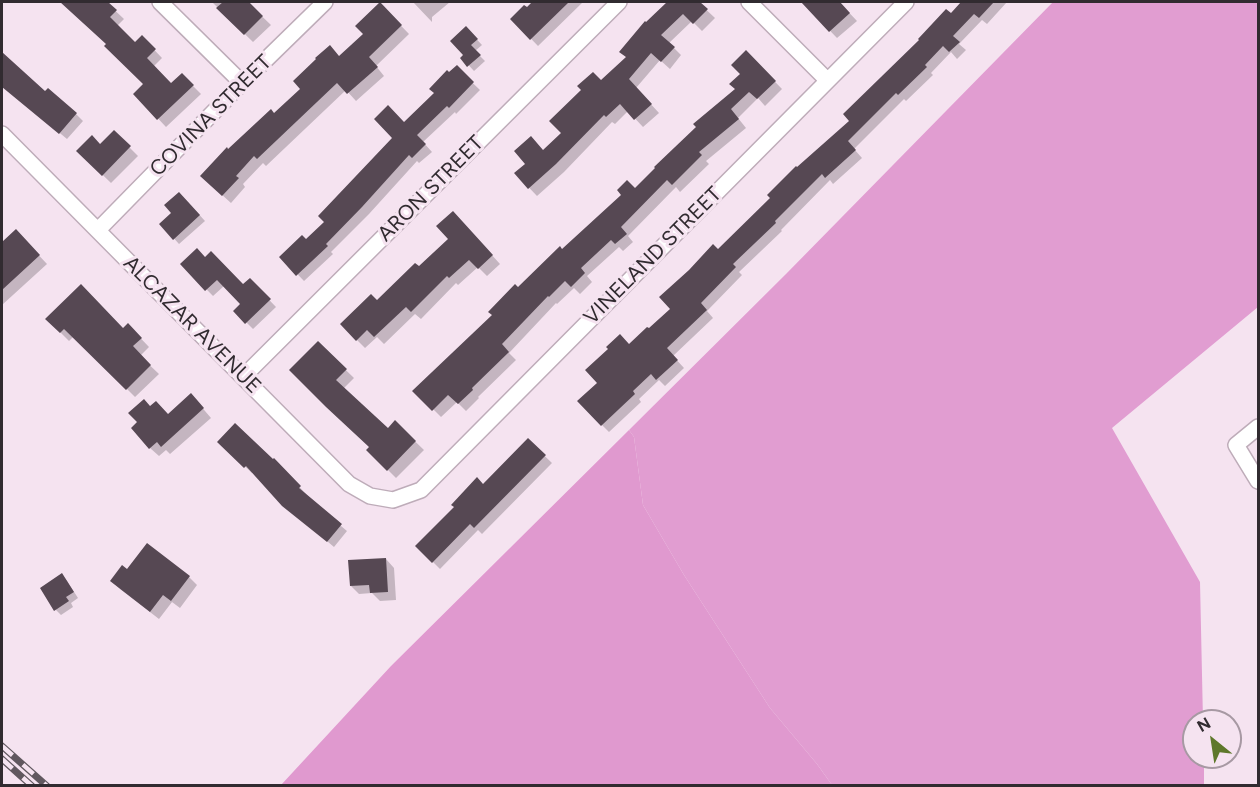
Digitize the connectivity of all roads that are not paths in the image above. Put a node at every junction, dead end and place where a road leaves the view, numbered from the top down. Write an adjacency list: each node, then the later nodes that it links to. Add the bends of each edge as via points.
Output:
1 (160, 2): 7 (street)
2 (325, 2): 7 (street, COVINA STREET)
3 (619, 2): 10 (street, ARON STREET)
4 (749, 2): 6 (street)
5 (906, 2): 6 (street, VINELAND STREET)
6 (827, 80): 13 (street, VINELAND STREET, via 421,490)
7 (242, 83): 9 (street, COVINA STREET)
8 (2, 134): 9 (street, ALCAZAR AVENUE)
9 (98, 230): 10 (street, ALCAZAR AVENUE)
10 (243, 377): 13 (street, ALCAZAR AVENUE, via 349,484 370,496)
11 (1258, 427): 12 (street, via 1236,445)
12 (1258, 481)
13 (393, 500)

